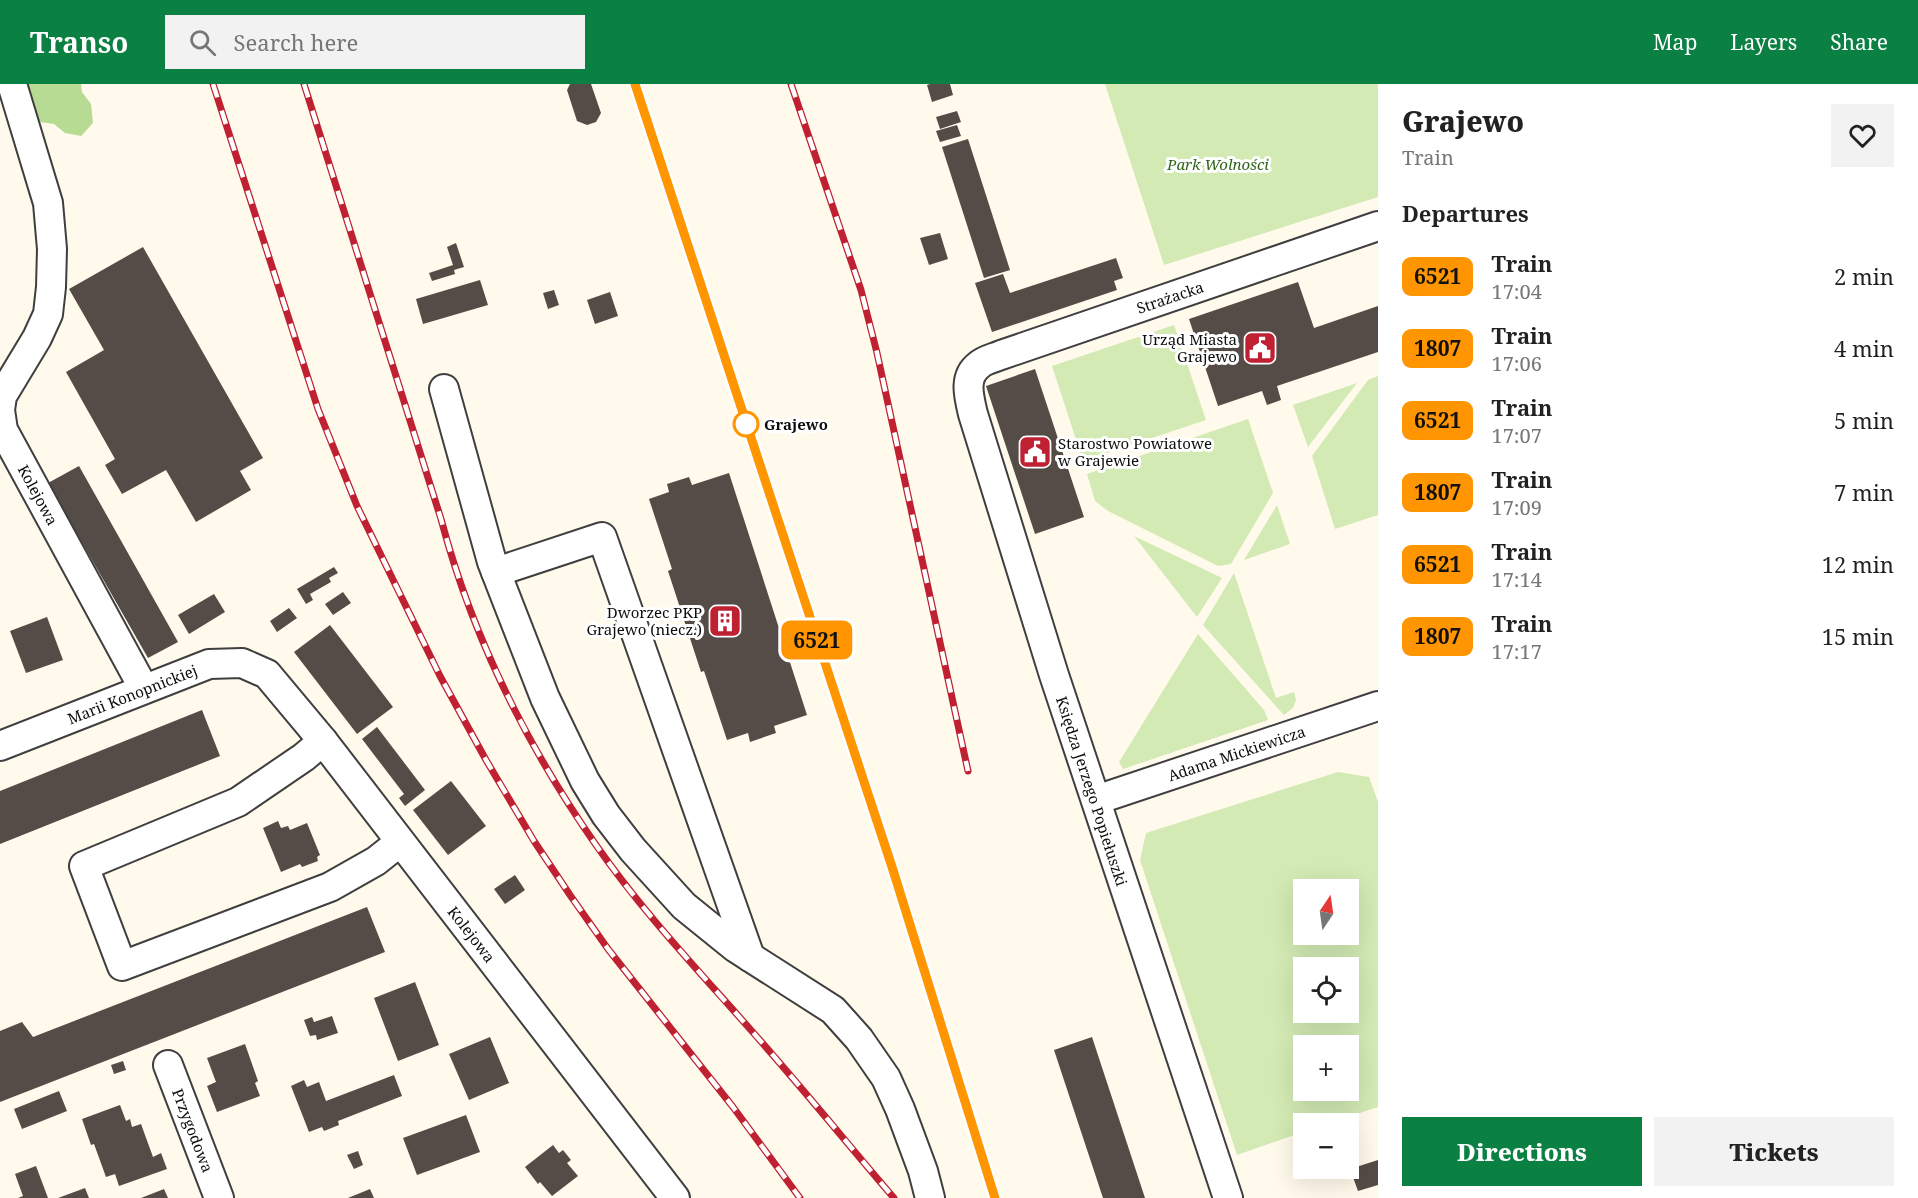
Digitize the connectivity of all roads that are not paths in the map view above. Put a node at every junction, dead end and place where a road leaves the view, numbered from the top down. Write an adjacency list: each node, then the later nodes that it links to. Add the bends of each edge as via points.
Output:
1 (12, 84): 7 (street, Kolejowa, via 48,203 52,249 48,314 2,396 3,430)
2 (1378, 226): 3 (street, Strażacka, via 1001,356 979,365)
3 (968, 380): 11 (street, Księdza Jerzego Popiełuszki, via 973,414)
4 (444, 389): 5 (street)
5 (496, 572): 13 (street, via 545,698 585,782 606,815 684,906); 13 (street, via 602,537)
6 (267, 674): 7 (street, Marii Konopnickiej, via 242,663 209,664); 9 (street, Kolejowa)
7 (144, 689): 10 (street, Marii Konopnickiej)
8 (1378, 707): 11 (street, Adama Mickiewicza)
9 (323, 741): 12 (street, Kolejowa); 12 (street, via 238,802 84,866 122,966 330,887 376,861)
10 (0, 746)
11 (1096, 800): 18 (street, Księdza Jerzego Popiełuszki)
12 (400, 842): 16 (street, Kolejowa)
13 (750, 957): 17 (street, via 833,1010 859,1039 900,1109)
14 (168, 1065): 15 (street, Przygodowa)
15 (219, 1198)
16 (675, 1198)
17 (930, 1198)
18 (1228, 1198)

